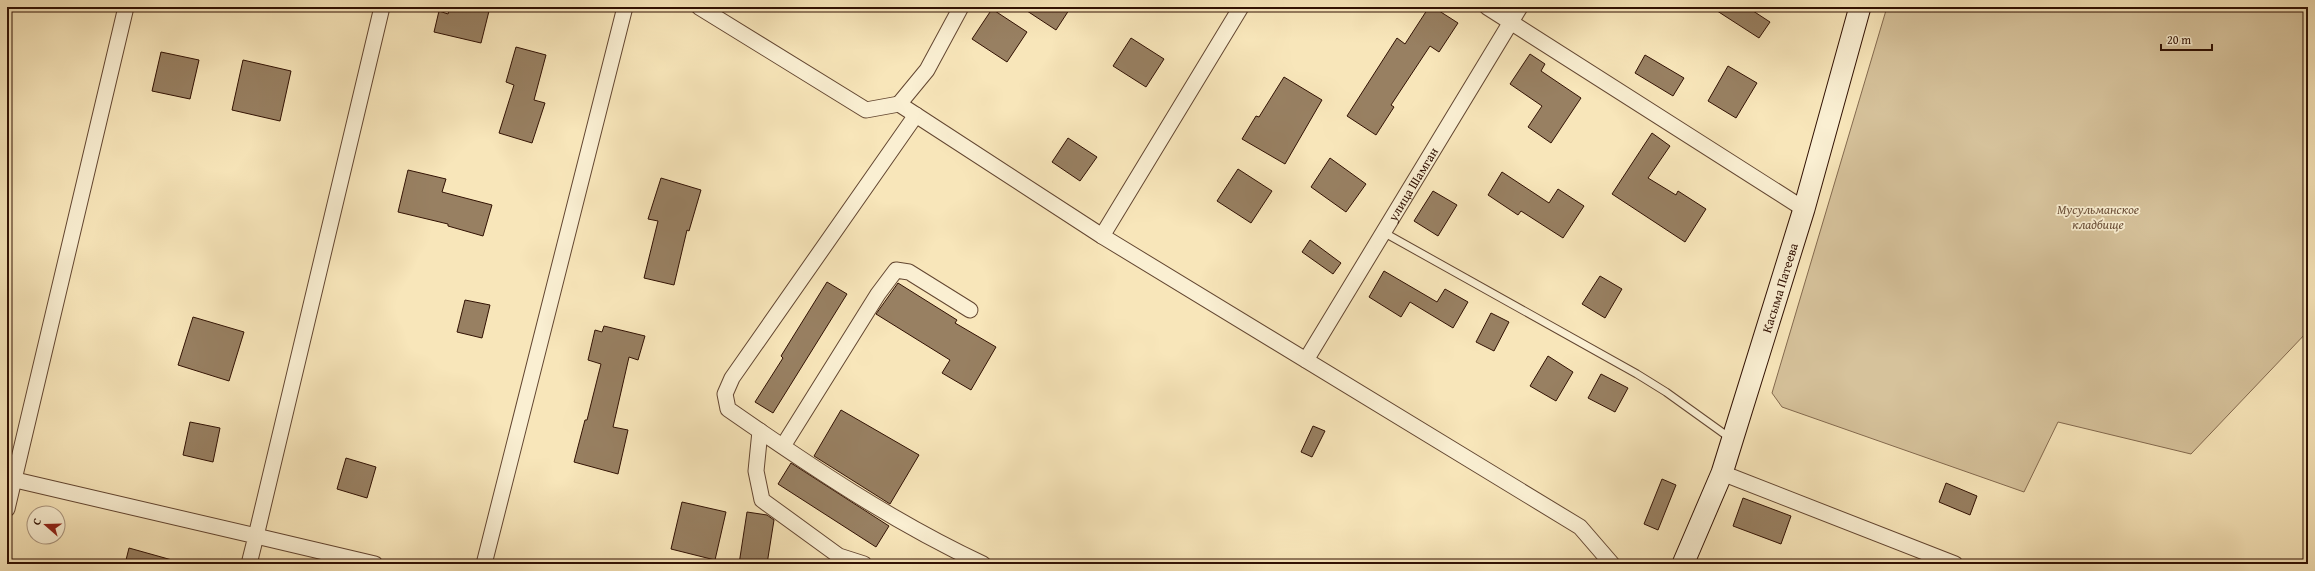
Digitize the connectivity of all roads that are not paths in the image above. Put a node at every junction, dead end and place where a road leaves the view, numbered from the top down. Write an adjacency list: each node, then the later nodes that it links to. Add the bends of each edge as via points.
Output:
1 (126, 7): 22 (street)
2 (382, 7): 24 (street)
3 (625, 7): 28 (street)
4 (699, 7): 11 (street, via 866,110)
5 (961, 7): 11 (street, via 927,70)
6 (1241, 7): 15 (street)
7 (1487, 7): 10 (street)
8 (1520, 7): 10 (street, улица Шамган)
9 (1860, 7): 13 (main road, Касыма Патеева)
10 (1510, 22): 13 (street); 14 (street, улица Шамган)
11 (899, 104): 12 (street)
12 (916, 115): 15 (street); 18 (street, via 732,378 725,394 728,409)
13 (1804, 209): 19 (main road, Касыма Патеева)
14 (1383, 232): 17 (street, улица Шамган); 19 (lane, via 1637,374)
15 (1102, 236): 17 (street)
16 (970, 310): 20 (street, via 910,272 896,270 878,294)
17 (1306, 360): 31 (street, via 1580,528)
18 (760, 431): 20 (street); 29 (street, via 756,471 762,500 839,556)
19 (1732, 439): 21 (main road, Касыма Патеева)
20 (783, 446): 25 (street, via 900,523)
21 (1722, 473): 32 (main road, Касыма Патеева); 33 (street)
22 (10, 479): 23 (street); 24 (street)
23 (7, 509)
24 (256, 536): 26 (street); 27 (street)
25 (980, 563): 30 (street)
26 (249, 564)
27 (375, 564)
28 (484, 564)
29 (864, 564)
30 (961, 564)
31 (1612, 564)
32 (1683, 564)
33 (1955, 564)

